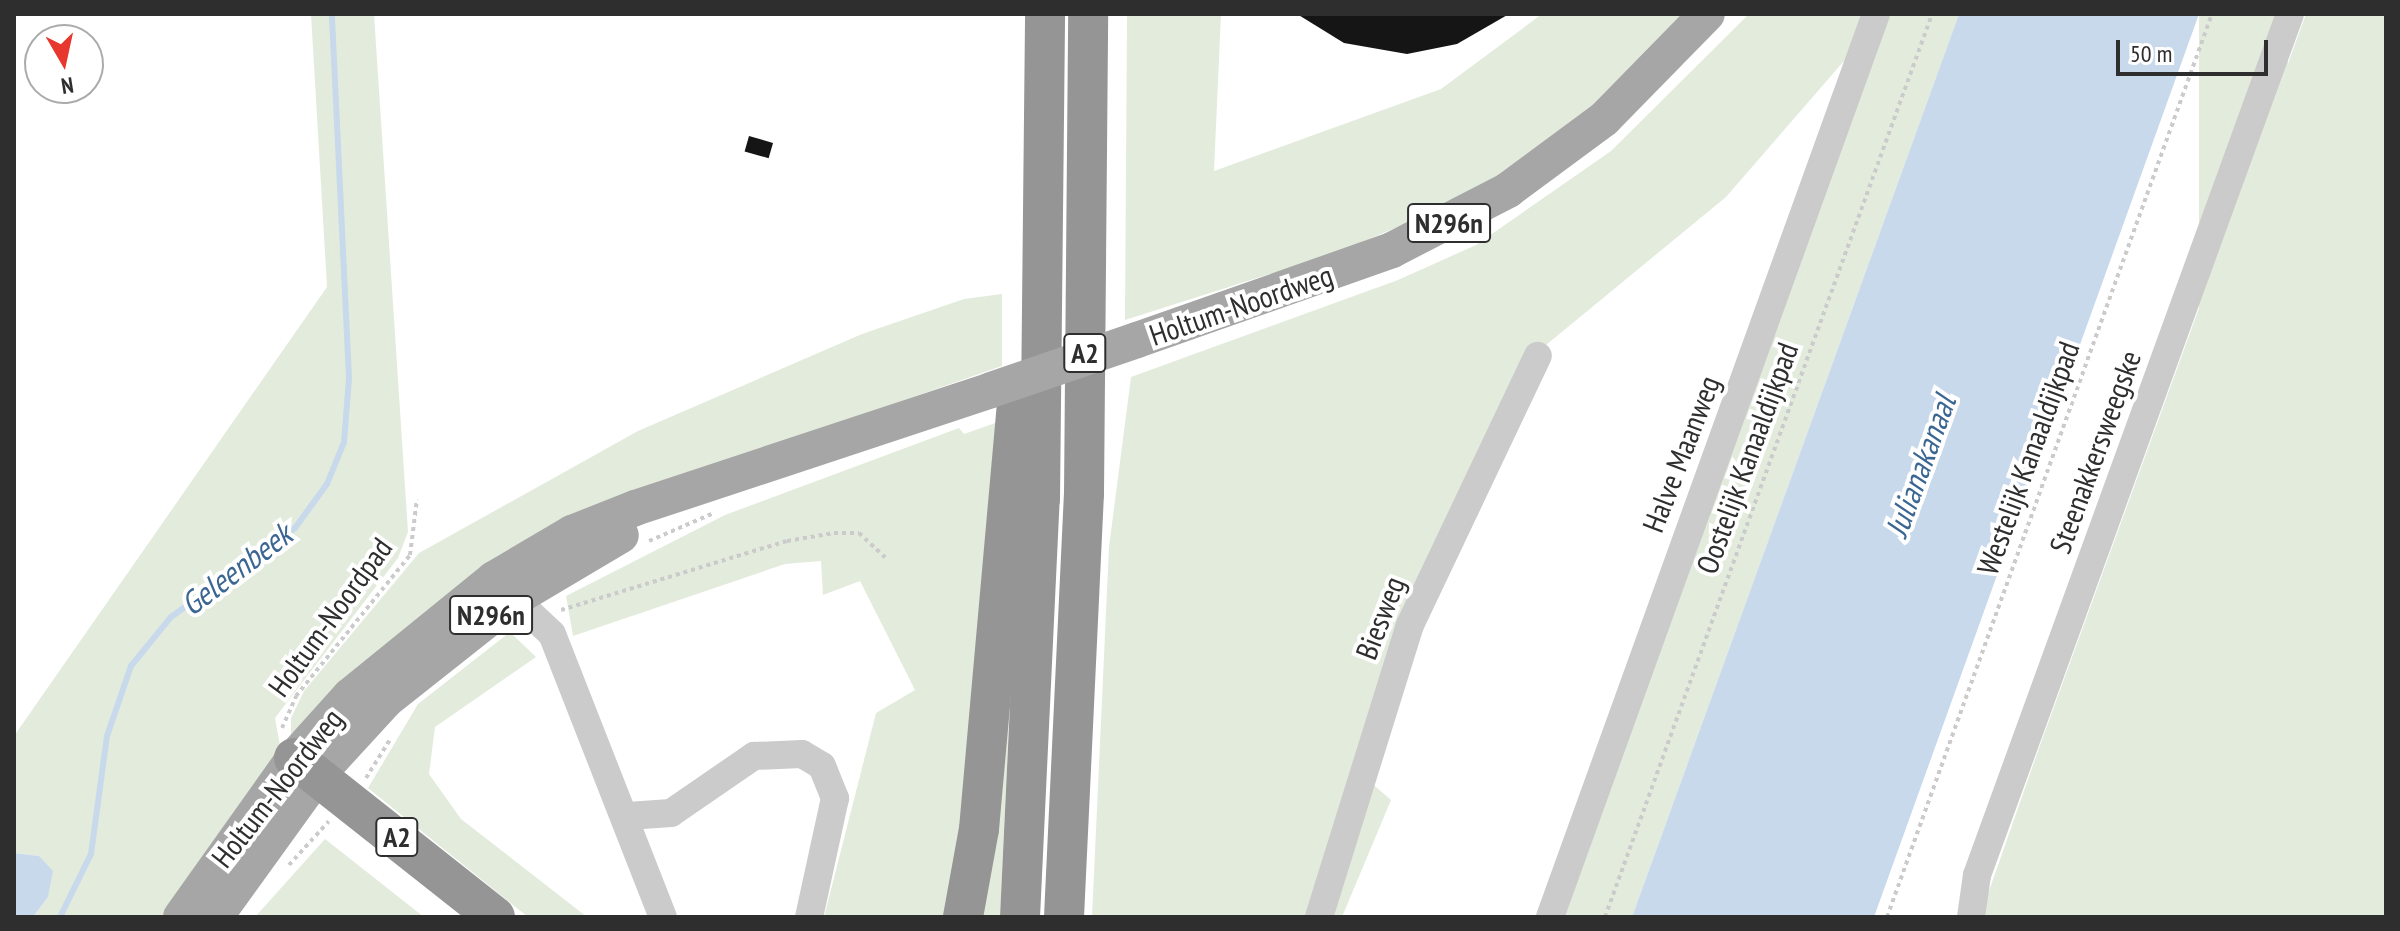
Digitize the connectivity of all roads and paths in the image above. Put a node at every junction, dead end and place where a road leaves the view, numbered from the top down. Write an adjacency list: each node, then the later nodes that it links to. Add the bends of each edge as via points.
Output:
1 (1045, 14): 8 (highway, A2)
2 (1088, 14): 28 (highway, A2, via 1084,494)
3 (1707, 14): 10 (main road, Holtum-Noordweg / N296n, bridge, via 1604,119 1508,190 1363,261 991,390)
4 (1876, 14): 30 (street, Halve Maanweg)
5 (1932, 14): 31 (path, Oostelijk Kanaaldijkpad)
6 (2212, 14): 32 (path, Westelijk Kanaaldijkpad)
7 (2290, 14): 19 (street, Steenakkersweegske, via 1983,861)
8 (1045, 249): 26 (highway, A2, via 1019,376 979,829); 27 (highway, A2)
9 (1538, 356): 29 (street, Biesweg, via 1410,625)
10 (721, 497): 12 (path); 14 (main road, Holtum-Noordweg / N296n, via 572,533)
11 (417, 499): 16 (path, Holtum-Noordpad, via 410,555 281,721)
12 (636, 548)
13 (886, 558): 14 (path, via 859,533 787,541 599,596)
14 (516, 599): 16 (main road, Holtum-Noordweg / N296n, via 413,639); 17 (street, via 552,634)
15 (394, 733): 16 (path, Holtum-Noordweg)
16 (320, 788): 18 (path, Holtum-Noordweg); 20 (main road, Holtum-Noordweg / N296n); 21 (main road, Holtum-Noordweg / N296n); 22 (highway, A2); 23 (highway, A2)
17 (628, 816): 24 (street); 25 (street, via 671,813 754,756 802,754 822,766 835,798)
18 (287, 868)
19 (1970, 916)
20 (181, 917)
21 (215, 917)
22 (457, 917)
23 (495, 917)
24 (663, 917)
25 (809, 917)
26 (963, 917)
27 (1020, 917)
28 (1064, 917)
29 (1319, 917)
30 (1550, 917)
31 (1605, 917)
32 (1887, 917)

